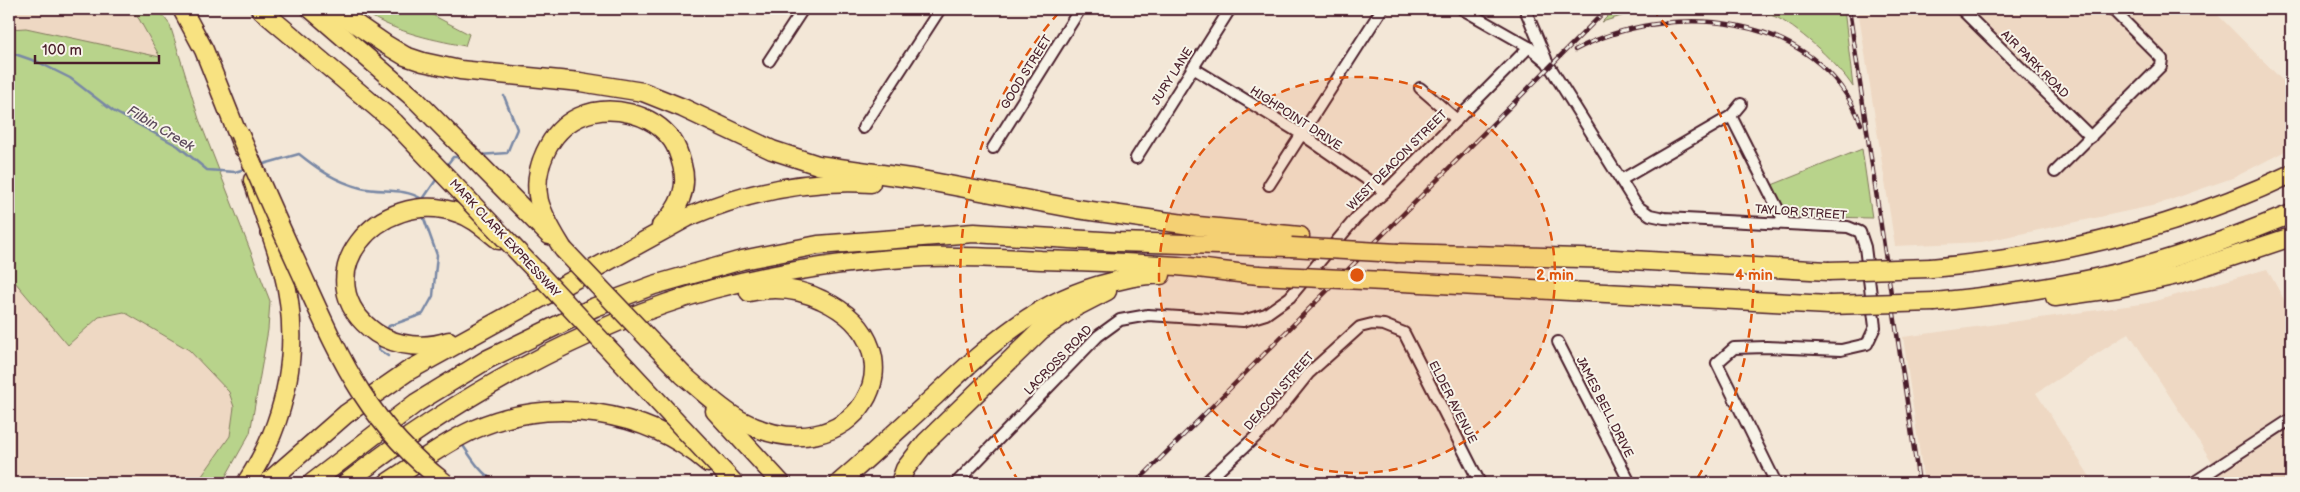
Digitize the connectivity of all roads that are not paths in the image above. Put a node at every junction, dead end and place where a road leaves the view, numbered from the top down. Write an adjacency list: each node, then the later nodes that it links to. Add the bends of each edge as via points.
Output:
1 (182, 9): 23 (highway, via 204,50)
2 (260, 9): 45 (highway, MARK CLARK EXPRESSWAY, bridge, via 394,122)
3 (311, 9): 43 (highway, via 416,100)
4 (334, 9): 33 (highway, via 405,56 423,62 460,70 643,92 794,158 818,165)
5 (803, 9): 15 (street)
6 (940, 9): 22 (street)
7 (1080, 9): 26 (street, GOOD STREET)
8 (1230, 9): 17 (street, JURY LANE)
9 (1382, 9): 24 (street)
10 (1462, 9): 14 (street, TAYLOR STREET)
11 (1526, 9): 16 (street)
12 (1960, 9): 25 (street, AIR PARK ROAD)
13 (2112, 9): 25 (street, via 2162,59 2162,63)
14 (1529, 47): 16 (street, TAYLOR STREET); 21 (street, WEST DEACON STREET)
15 (769, 61)
16 (1547, 62): 31 (street, TAYLOR STREET)
17 (1192, 68): 24 (street, HIGHPOINT DRIVE); 27 (street, JURY LANE)
18 (1420, 88): 21 (street)
19 (1740, 104): 20 (street)
20 (1731, 116): 31 (street); 36 (street)
21 (1456, 120): 34 (street, WEST DEACON STREET)
22 (863, 128)
23 (239, 133): 55 (highway, bridge, via 290,305 291,358 286,393 273,434); 60 (highway, bridge, via 347,371 394,437)
24 (1303, 135): 32 (street); 34 (street, HIGHPOINT DRIVE)
25 (2091, 138): 29 (street)
26 (992, 148)
27 (1136, 158)
28 (2291, 164): 40 (highway, via 2222,195)
29 (2055, 172)
30 (2291, 174): 40 (highway, via 2197,212)
31 (1621, 180): 36 (street, TAYLOR STREET, via 1637,206 1664,218)
32 (1269, 185)
33 (964, 188): 39 (highway, via 1077,209); 41 (highway, via 834,182 767,190 720,203)
34 (1385, 192): 48 (street, WEST DEACON STREET, via 1356,218)
35 (2291, 214): 47 (highway, via 2136,268)
36 (1785, 222): 69 (street, TAYLOR STREET, via 1848,226 1860,232 1865,247 1875,326 1867,344 1854,348 1734,348 1718,363)
37 (2291, 232): 42 (highway)
38 (2291, 236): 42 (highway)
39 (1295, 242): 40 (highway, bridge, via 1429,256 1614,259 1828,271 1931,268); 57 (highway, via 1118,242 974,233 818,245 742,260 654,285 595,307 488,359 416,403)
40 (2096, 242)
41 (636, 244): 43 (highway, via 671,217 678,206 685,181 683,168 674,142 654,124 635,114 604,112 579,117 553,139 542,161 539,174 542,212); 51 (highway)
42 (2262, 246): 47 (highway, via 2176,276 2118,288 2028,299)
43 (563, 249): 53 (highway, bridge)
44 (1223, 273): 46 (highway); 47 (highway, bridge, via 1829,305 1935,302); 49 (highway, via 1179,266 924,257 791,272 711,290)
45 (539, 274): 51 (highway, bridge, via 486,229 458,212 414,208 377,223 366,232 351,254 348,265 347,291 354,312 362,322 383,338 407,345 432,345); 61 (highway, MARK CLARK EXPRESSWAY, bridge)
46 (1186, 276): 63 (highway, via 1130,277 1093,286 1044,308 978,355); 64 (highway, via 1118,287 1041,330 926,442 905,469)
47 (1993, 296)
48 (1290, 297): 65 (street, LACROSS ROAD, via 1266,314 1243,321 1148,315 1120,320 1099,336)
49 (657, 308): 53 (highway, via 771,288 799,290 852,319 868,340 873,360 871,386 864,403 840,426 819,434 790,436 763,430 739,419); 58 (highway, via 603,329 516,371 416,431)
50 (1404, 333): 66 (street, DEACON STREET, via 1384,325 1360,327 1309,373 1265,428); 67 (street, ELDER AVENUE)
51 (474, 334): 56 (highway, via 408,371 346,414)
52 (1558, 342): 68 (street, JAMES BELL DRIVE)
53 (683, 376): 62 (highway)
54 (2291, 419): 70 (street)
55 (246, 483)
56 (267, 483)
57 (312, 483)
58 (346, 483)
59 (387, 483): 61 (highway, bridge, via 468,433 505,418 545,411 584,412 636,423 674,439)
60 (445, 483)
61 (732, 483)
62 (780, 483)
63 (839, 483)
64 (900, 483)
65 (956, 483)
66 (1205, 483)
67 (1480, 483)
68 (1630, 483)
69 (1776, 483)
70 (2193, 483)

